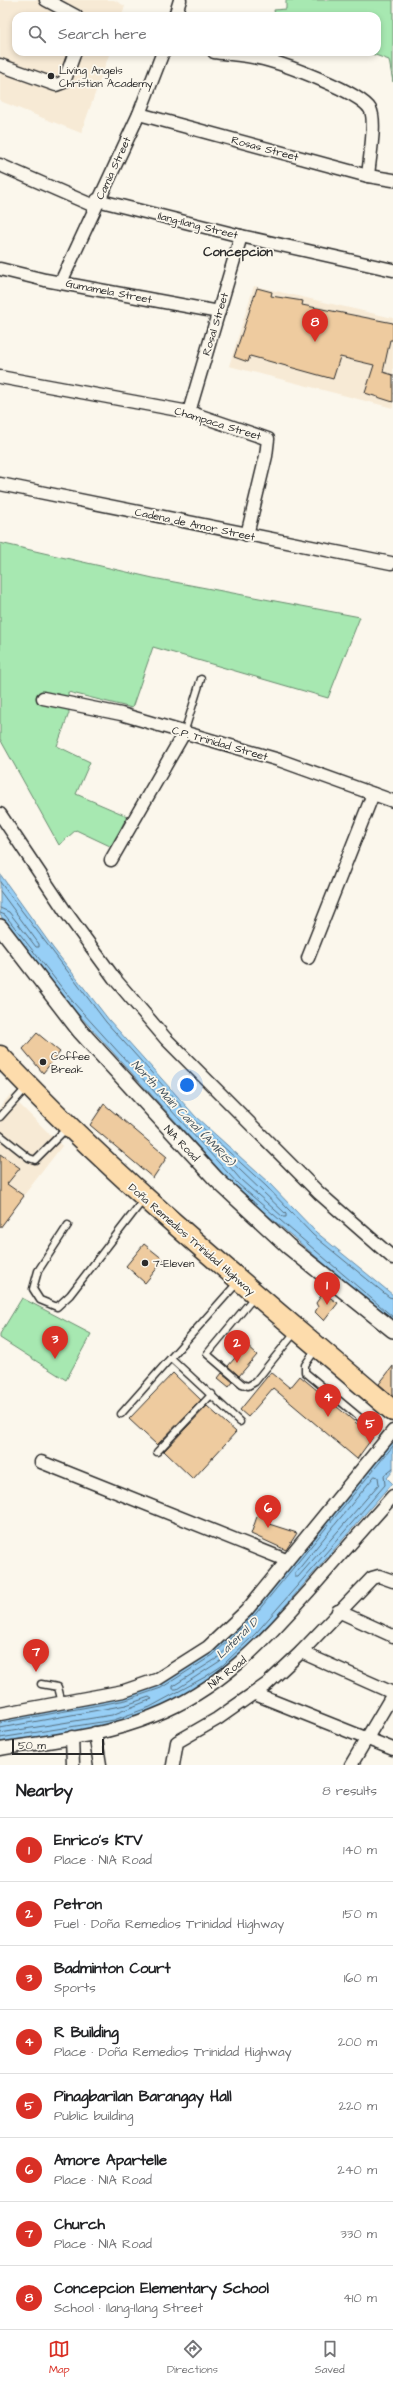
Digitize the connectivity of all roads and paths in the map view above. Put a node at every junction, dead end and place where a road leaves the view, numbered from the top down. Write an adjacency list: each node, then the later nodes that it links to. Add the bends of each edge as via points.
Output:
1 (46, 0): 3 (street)
2 (180, 0): 4 (street)
3 (68, 12)
4 (176, 12)
5 (74, 56): 8 (street, via 64,82 56,85)
6 (161, 56): 9 (street, Camia Street)
7 (243, 56): 11 (street, via 264,59 345,90 363,101 371,110 373,121)
8 (0, 65)
9 (139, 114): 11 (street, Rosas Street); 13 (street, Camia Street)
10 (0, 165): 13 (street, Ilang-Ilang Street)
11 (368, 176): 12 (street, Rosas Street)
12 (393, 180)
13 (96, 203): 14 (street, Ilang-Ilang Street); 17 (street, Camia Street)
14 (241, 236): 16 (street, Ilang-Ilang Street); 18 (street, Rosal Street)
15 (0, 269): 17 (street, Gumamela Street)
16 (393, 270)
17 (61, 282): 18 (street, Gumamela Street)
18 (219, 312): 20 (street, Rosal Street)
19 (0, 377): 20 (street, Champaca Street)
20 (189, 412): 22 (street, Champaca Street, via 268,439)
21 (0, 484): 22 (street, Cadena de Amor Street)
22 (247, 535): 23 (street, Cadena de Amor Street)
23 (391, 563)
24 (201, 679): 26 (lane)
25 (43, 698): 26 (street, C.P. Trinidad Street, via 122,714)
26 (184, 733): 27 (street, C.P. Trinidad Street, via 279,760); 30 (street)
27 (373, 794): 28 (street, C.P. Trinidad Street); 32 (street)
28 (393, 801)
29 (0, 814): 40 (street, via 114,978 166,1039 319,1193)
30 (111, 860)
31 (0, 927): 44 (street, NIA Road, via 80,1032 216,1178 288,1246)
32 (308, 958)
33 (0, 1056): 34 (highway, Doña Remedios Trinidad Highway)
34 (28, 1086): 35 (lane); 36 (highway, Doña Remedios Trinidad Highway)
35 (0, 1117)
36 (69, 1125): 37 (lane, via 35,1160); 38 (highway, Doña Remedios Trinidad Highway)
37 (0, 1135)
38 (145, 1198): 39 (lane, via 70,1295 57,1307 40,1300 33,1289 38,1272); 41 (highway, Doña Remedios Trinidad Highway)
39 (68, 1225)
40 (393, 1258)
41 (240, 1280): 42 (highway, Doña Remedios Trinidad Highway); 46 (lane)
42 (256, 1295): 43 (highway, Doña Remedios Trinidad Highway); 43 (lane, via 207,1354 242,1384 248,1386 255,1382)
43 (297, 1330): 45 (highway, Doña Remedios Trinidad Highway)
44 (393, 1330)
45 (318, 1347): 48 (highway, Doña Remedios Trinidad Highway); 51 (lane, via 305,1366 305,1372)
46 (171, 1358): 47 (lane); 49 (lane)
47 (212, 1394): 50 (lane); 53 (lane)
48 (393, 1411)
49 (121, 1414)
50 (240, 1422)
51 (365, 1422)
52 (393, 1431): 56 (street)
53 (157, 1452)
54 (41, 1462): 56 (street)
55 (393, 1496): 66 (street, NIA Road, via 263,1642 238,1666 184,1702 153,1716)
56 (286, 1560): 64 (street, via 246,1611 208,1647 156,1680 124,1691)
57 (393, 1581): 58 (street, via 379,1576 372,1578)
58 (338, 1612): 59 (street); 60 (street)
59 (393, 1636)
60 (301, 1652): 62 (street); 63 (street)
61 (41, 1684): 64 (lane, via 58,1687)
62 (255, 1694): 67 (street); 73 (street, via 177,1742)
63 (393, 1694): 67 (street)
64 (62, 1703): 65 (street)
65 (0, 1714)
66 (95, 1733): 68 (street, NIA Road); 72 (street)
67 (366, 1737): 70 (street); 74 (street)
68 (72, 1738): 69 (street, NIA Road); 71 (street)
69 (0, 1748)
70 (393, 1749)
71 (73, 1765)
72 (100, 1765)
73 (173, 1765)
74 (351, 1765)

